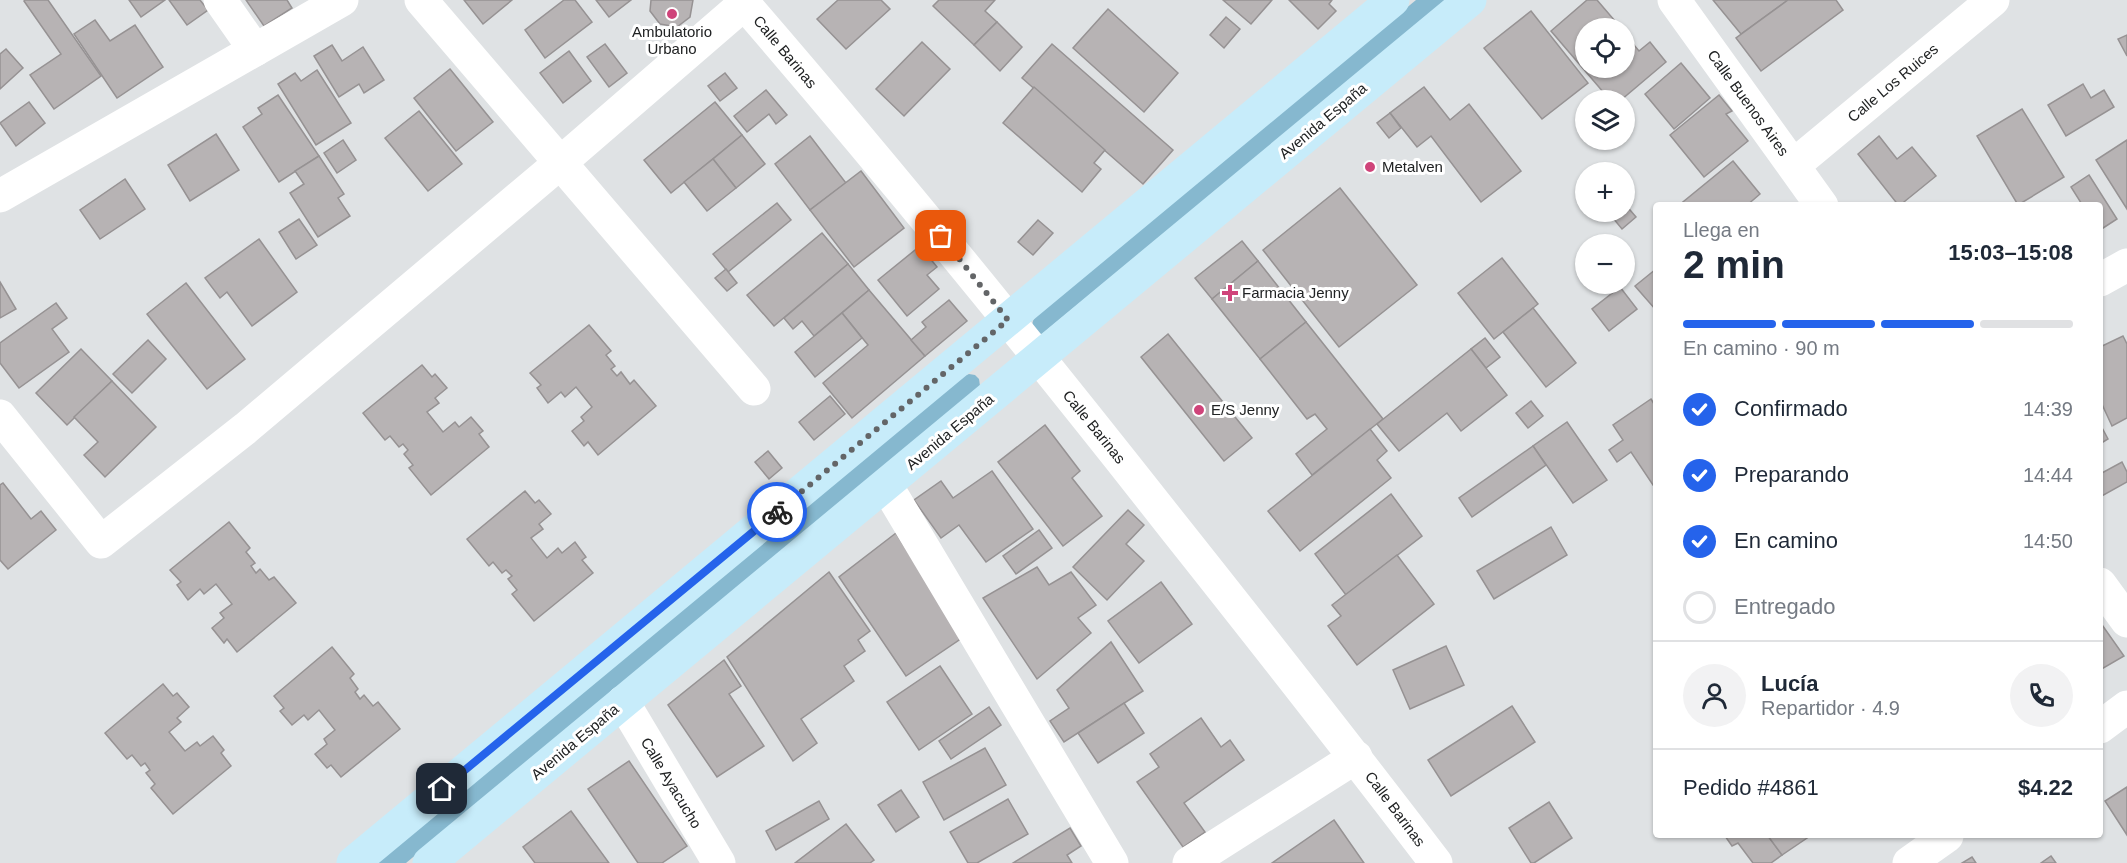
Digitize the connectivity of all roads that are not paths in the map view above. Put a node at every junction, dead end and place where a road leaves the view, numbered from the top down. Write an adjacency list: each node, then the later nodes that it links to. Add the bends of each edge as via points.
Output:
1 (219, 0): 9 (street)
2 (342, 0): 9 (street)
3 (421, 0): 10 (street)
4 (1393, 0): 16 (main road)
5 (1470, 0): 17 (main road, Avenida España)
6 (1674, 0): 11 (street, Calle Buenos Aires)
7 (1993, 0): 11 (street, Calle Los Ruices)
8 (742, 2): 10 (street); 16 (street, Calle Barinas, via 914,202)
9 (255, 50): 12 (street)
10 (560, 163): 18 (street); 19 (street, via 246,428 100,542)
11 (1794, 165): 13 (street, Calle Buenos Aires)
12 (0, 196)
13 (1819, 202)
14 (2127, 265): 15 (street)
15 (2103, 278)
16 (1008, 320): 17 (street, Calle Barinas); 28 (main road)
17 (1039, 358): 20 (main road, Avenida España); 26 (street, Calle Barinas)
18 (754, 389)
19 (0, 416)
20 (886, 485): 23 (main road, Avenida España); 31 (street)
21 (2103, 588): 22 (street)
22 (2127, 621)
23 (623, 702): 29 (main road, Avenida España); 30 (street, Calle Ayacucho)
24 (2127, 707): 25 (street)
25 (2103, 725)
26 (1356, 758): 32 (street); 33 (street, Calle Barinas)
27 (1944, 838): 34 (street)
28 (353, 863)
29 (429, 863)
30 (718, 863)
31 (1112, 863)
32 (1189, 863)
33 (1436, 863)
34 (1909, 863)

